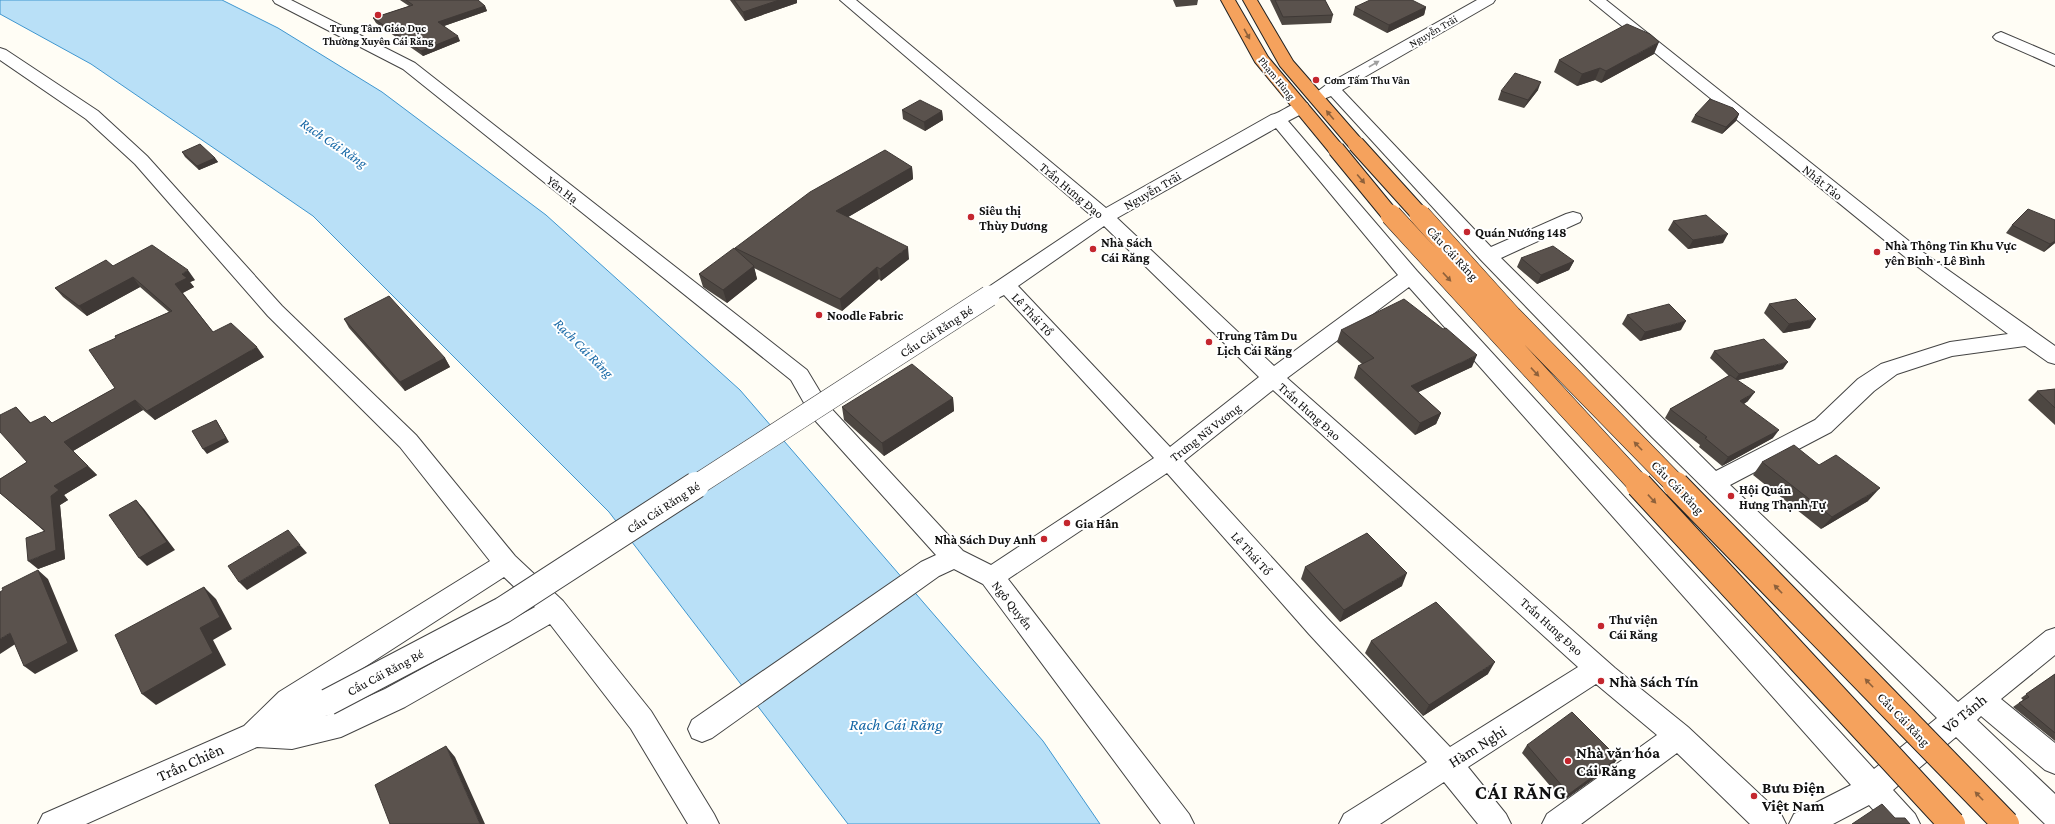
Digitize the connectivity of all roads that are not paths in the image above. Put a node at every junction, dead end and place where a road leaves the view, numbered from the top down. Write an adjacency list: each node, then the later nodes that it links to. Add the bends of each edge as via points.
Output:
1 (280, 0): 21 (street, Yên Hạ, via 409,66 799,375)
2 (847, 0): 13 (street, Trần Hưng Đạo)
3 (1228, 0): 10 (highway, Phạm Hùng, one-way to 10, via 1261,59)
4 (1250, 0): 10 (highway, Phạm Hùng, via 1286,63)
5 (1488, 0): 10 (street, Nguyễn Trãi, one-way to 5)
6 (1597, 0): 18 (street, Nhật Tảo, via 1917,257)
7 (2001, 37): 9 (street)
8 (0, 53): 25 (street, via 92,116 142,160 275,311 408,441)
9 (2055, 61)
10 (1316, 98): 11 (street, Nguyễn Trãi); 12 (highway, Phạm Hùng); 15 (street)
11 (1277, 119): 13 (street, Nguyễn Trãi); 16 (street)
12 (1346, 147): 49 (highway, Cầu Cái Răng, one-way to 49, bridge, via 1398,224); 50 (highway, Cầu Cái Răng, one-way to 12, bridge)
13 (1104, 217): 17 (street, Nguyễn Trãi); 20 (street, Trần Hưng Đạo)
14 (1573, 218): 15 (street)
15 (1488, 256): 23 (street)
16 (1410, 276): 20 (street, Trưng Nữ Vương); 38 (street)
17 (998, 290): 22 (street, Lê Thái Tổ); 31 (street, Cầu Cái Răng Bé, bridge, via 503,610)
18 (2029, 338): 19 (street, Nhật Tảo); 23 (street, via 1950,349 1889,369 1866,385 1823,426)
19 (2055, 357)
20 (1273, 378): 22 (street, Trưng Nữ Vương); 29 (street, Trần Hưng Đạo)
21 (820, 411): 24 (street, Ngô Quyền)
22 (1169, 460): 26 (street, Trưng Nữ Vương); 37 (street, Lê Thái Tổ, via 1318,626)
23 (1713, 482): 32 (street)
24 (954, 558): 26 (street, Ngô Quyền); 33 (street, via 930,569)
25 (506, 563): 27 (street); 34 (street, via 289,701)
26 (992, 577): 42 (street, Ngô Quyền)
27 (554, 609): 34 (street, via 394,698 331,728 292,736); 41 (street, via 641,720)
28 (2055, 639): 30 (street, Võ Tánh)
29 (1599, 668): 35 (street, Trần Hưng Đạo); 37 (street, Hàm Nghi)
30 (1981, 699): 32 (street, Võ Tánh); 36 (street)
31 (328, 702): 34 (street, Trần Chiên)
32 (1958, 718): 38 (street, Võ Tánh); 39 (street)
33 (702, 729)
34 (254, 734): 40 (street, Trần Chiên)
35 (1678, 736): 45 (street); 46 (street, Trần Hưng Đạo)
36 (2055, 761)
37 (1448, 765): 43 (street, Hàm Nghi); 44 (street, Lê Thái Tổ)
38 (1873, 788): 47 (street, Võ Tánh); 48 (street)
39 (2055, 814)
40 (53, 824)
41 (704, 824)
42 (1179, 824)
43 (1354, 824)
44 (1496, 824)
45 (1557, 824)
46 (1771, 824)
47 (1804, 824)
48 (1905, 824)
49 (1952, 824)
50 (2006, 824)

